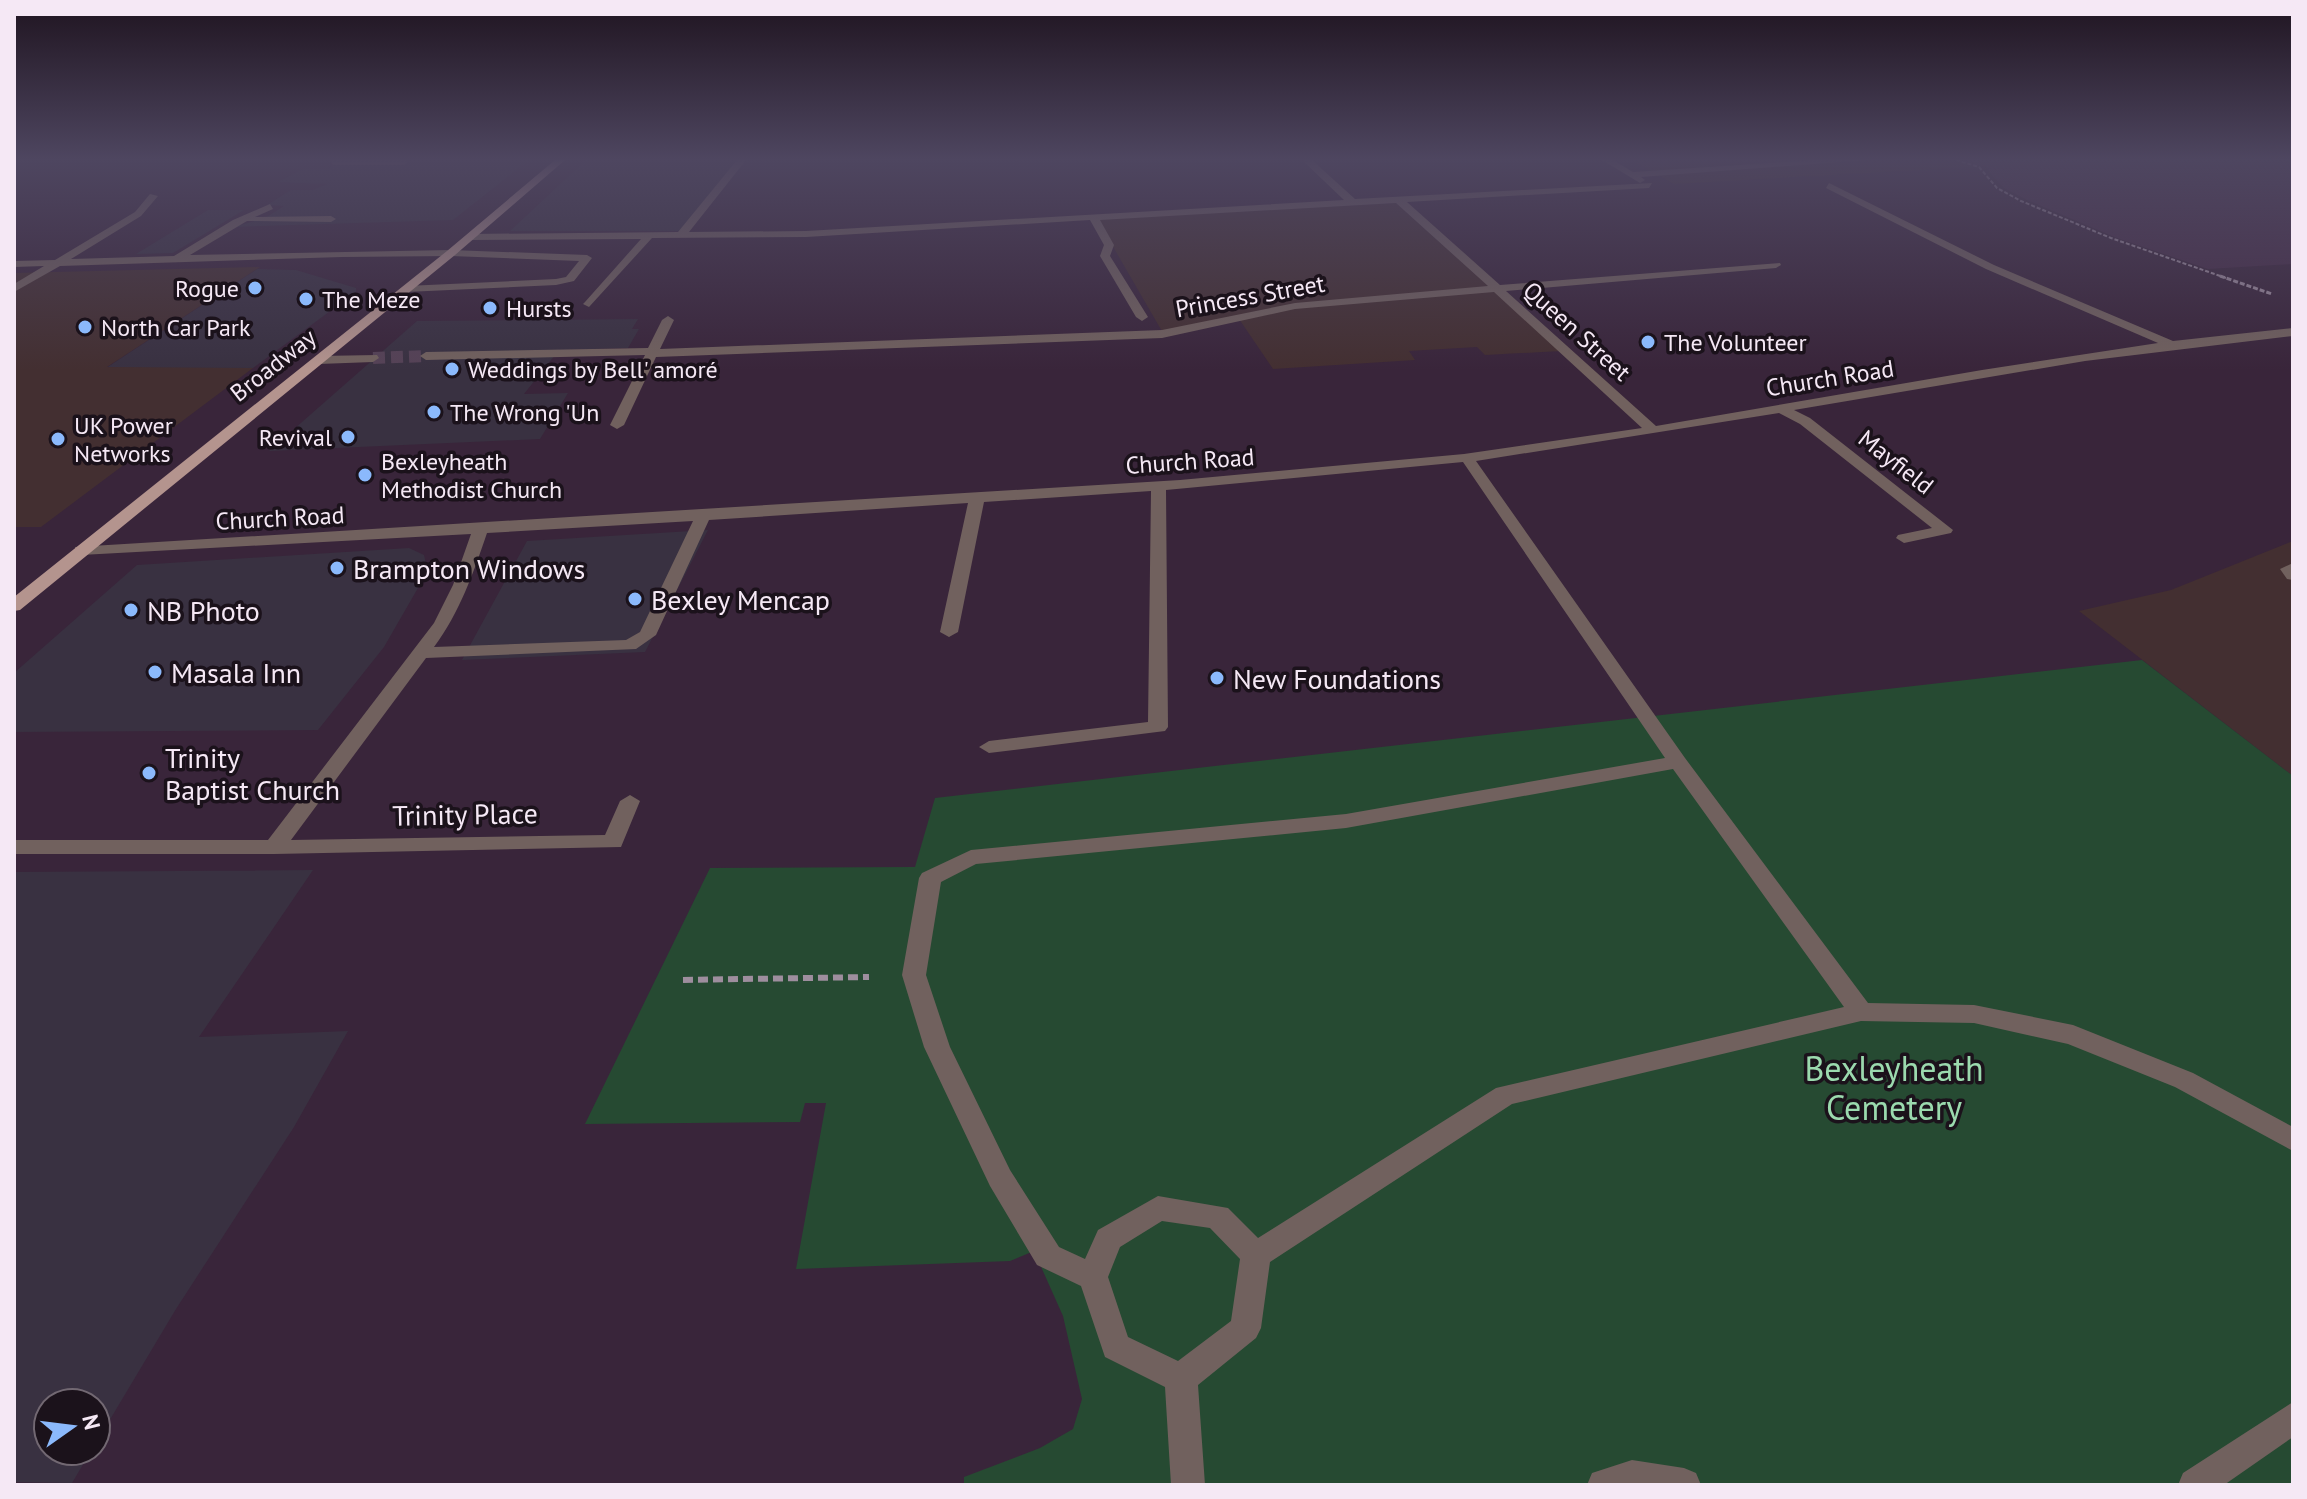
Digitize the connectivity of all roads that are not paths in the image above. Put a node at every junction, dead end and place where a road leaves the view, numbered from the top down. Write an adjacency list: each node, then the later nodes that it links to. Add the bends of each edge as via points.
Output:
1 (113, 230): 17 (street)
2 (223, 230): 16 (street)
3 (478, 230): 11 (main road, Broadway)
4 (685, 230): 10 (street)
5 (879, 230): 10 (street)
6 (1101, 230): 27 (street, via 1109,245 1105,256)
7 (1432, 230): 25 (street, Queen Street)
8 (1916, 230): 30 (street)
9 (649, 236): 10 (street); 11 (street); 26 (street)
10 (680, 236)
11 (470, 237): 12 (main road, Broadway)
12 (451, 253): 13 (street); 16 (street); 24 (main road, Broadway)
13 (502, 256): 14 (street); 22 (street)
14 (531, 256): 15 (street); 20 (street)
15 (561, 256): 21 (street); 21 (street, via 583,256 587,261 570,279)
16 (175, 260): 17 (street)
17 (61, 263): 18 (street); 23 (street)
18 (14, 264)
19 (1776, 265): 25 (street, Princess Street)
20 (501, 283): 21 (street); 22 (street)
21 (532, 283)
22 (470, 286): 24 (street)
23 (15, 288)
24 (406, 289): 34 (main road, Broadway)
25 (1499, 290): 31 (street, Princess Street, via 1295,306 1162,334); 37 (street, Queen Street)
26 (589, 304)
27 (1142, 317)
28 (668, 320): 31 (street)
29 (2293, 332): 30 (street, Church Road)
30 (2169, 344): 35 (street, Church Road)
31 (654, 353): 32 (street, Princess Street); 36 (street)
32 (426, 356)
33 (373, 358): 34 (street)
34 (319, 360): 44 (main road, Broadway)
35 (1782, 409): 37 (street, Church Road); 43 (street, Mayfield, via 1805,421 1945,530)
36 (617, 425)
37 (1653, 430): 38 (street, Church Road)
38 (1467, 458): 39 (street, Church Road); 51 (street)
39 (1159, 486): 40 (street, Church Road); 50 (street, via 1158,727)
40 (977, 498): 41 (street, Church Road); 48 (street)
41 (703, 516): 42 (street, Church Road); 49 (street, via 647,635 630,645)
42 (480, 530): 44 (street, Church Road); 49 (street, via 461,585)
43 (1904, 538)
44 (81, 550): 47 (main road, Broadway)
45 (2293, 568): 46 (street, via 2288,569)
46 (2293, 575)
47 (14, 606)
48 (949, 632)
49 (421, 653): 54 (street)
50 (989, 747)
51 (1678, 762): 55 (street); 58 (street, via 1346,821 971,857 930,878 914,975 937,1047 1000,1178 1048,1256)
52 (630, 801): 54 (street, Trinity Place, via 613,842)
53 (14, 847): 54 (street, Trinity Place)
54 (274, 847)
55 (1861, 1012): 56 (street, via 1974,1014 2073,1035 2184,1080); 57 (street, via 1505,1095)
56 (2293, 1140)
57 (1256, 1255): 58 (street, via 1218,1217 1158,1208 1108,1239); 59 (street, via 1245,1328)
58 (1093, 1277): 59 (street, via 1116,1347)
59 (1181, 1378): 61 (street)
60 (2293, 1418): 64 (street)
61 (1188, 1485)
62 (1604, 1485): 63 (street, via 1632,1477)
63 (1684, 1485)
64 (2195, 1485)

